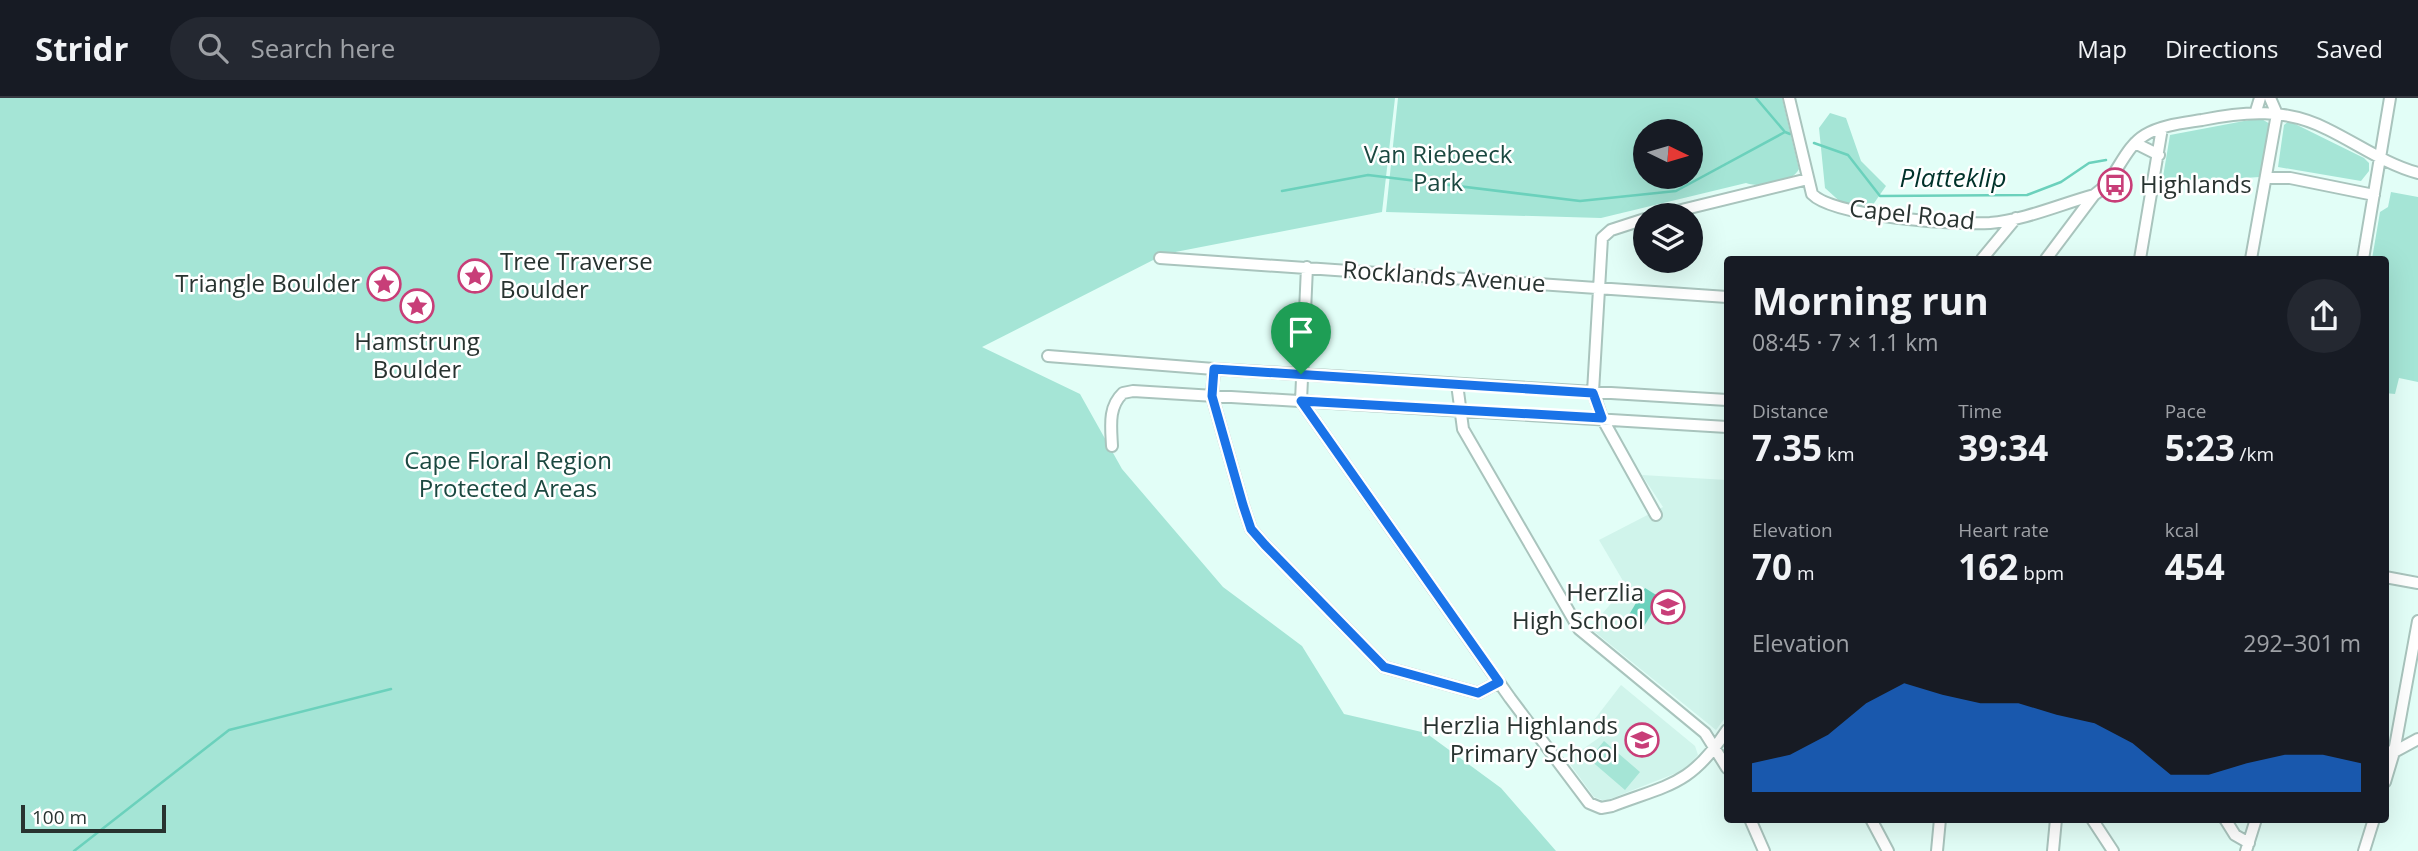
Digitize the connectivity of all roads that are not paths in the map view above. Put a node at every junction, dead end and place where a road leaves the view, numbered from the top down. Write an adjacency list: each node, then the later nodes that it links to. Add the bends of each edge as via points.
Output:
1 (1789, 98): 13 (street)
2 (2260, 98): 5 (street)
3 (2270, 98): 6 (street)
4 (2390, 98): 10 (street)
5 (2256, 111): 6 (street); 7 (street)
6 (2277, 114): 10 (street, via 2328,129); 12 (street)
7 (2162, 128): 8 (street); 9 (street)
8 (2135, 143): 9 (street); 14 (street, via 2112,178)
9 (2159, 155): 21 (street)
10 (2379, 158): 11 (street); 15 (street)
11 (2418, 173)
12 (2266, 178): 15 (street, via 2290,178); 22 (street)
13 (1808, 179): 16 (street); 17 (street, Capel Road, via 1818,200 1865,214 1990,223)
14 (2094, 195): 17 (street, Capel Road); 20 (street)
15 (2374, 195): 23 (street)
16 (1703, 205)
17 (2015, 218): 19 (street)
18 (1633, 223): 26 (street, via 1602,237)
19 (1984, 256)
20 (2048, 256)
21 (2141, 256)
22 (2252, 256)
23 (2364, 256)
24 (1160, 258): 25 (street, Rocklands Avenue)
25 (1307, 267): 26 (street, Rocklands Avenue); 30 (street)
26 (1598, 288): 27 (street, Rocklands Avenue); 32 (street)
27 (1724, 297)
28 (1048, 356): 29 (street)
29 (1214, 369): 30 (street); 33 (street)
30 (1301, 374): 31 (street); 35 (street)
31 (1457, 384): 32 (street); 36 (street)
32 (1593, 393): 34 (street); 37 (street)
33 (1212, 396): 35 (street); 39 (street, via 1126,391 1112,411); 44 (street, via 1251,529 1376,660 1395,671 1478,693)
34 (1724, 400)
35 (1301, 401): 36 (street); 44 (street)
36 (1461, 411): 37 (street); 47 (street, via 1464,429 1579,629)
37 (1602, 418): 38 (street); 40 (street)
38 (1724, 427)
39 (1112, 446)
40 (1656, 515)
41 (2389, 578): 42 (street)
42 (2418, 583)
43 (2418, 621): 48 (street)
44 (1499, 682): 47 (street, via 1582,795 1595,806 1612,806 1685,779)
45 (1724, 735): 47 (street)
46 (2418, 739): 48 (street)
47 (1716, 747): 49 (street)
48 (2390, 752)
49 (1724, 762)
50 (1752, 823): 59 (street)
51 (1873, 823): 60 (street)
52 (1940, 823): 61 (street)
53 (2056, 823): 62 (street)
54 (2095, 823): 63 (street)
55 (2228, 823): 58 (street)
56 (2255, 823): 58 (street)
57 (2373, 823): 64 (street)
58 (2247, 847)
59 (1764, 851)
60 (1888, 851)
61 (1937, 851)
62 (2053, 851)
63 (2113, 851)
64 (2364, 851)

